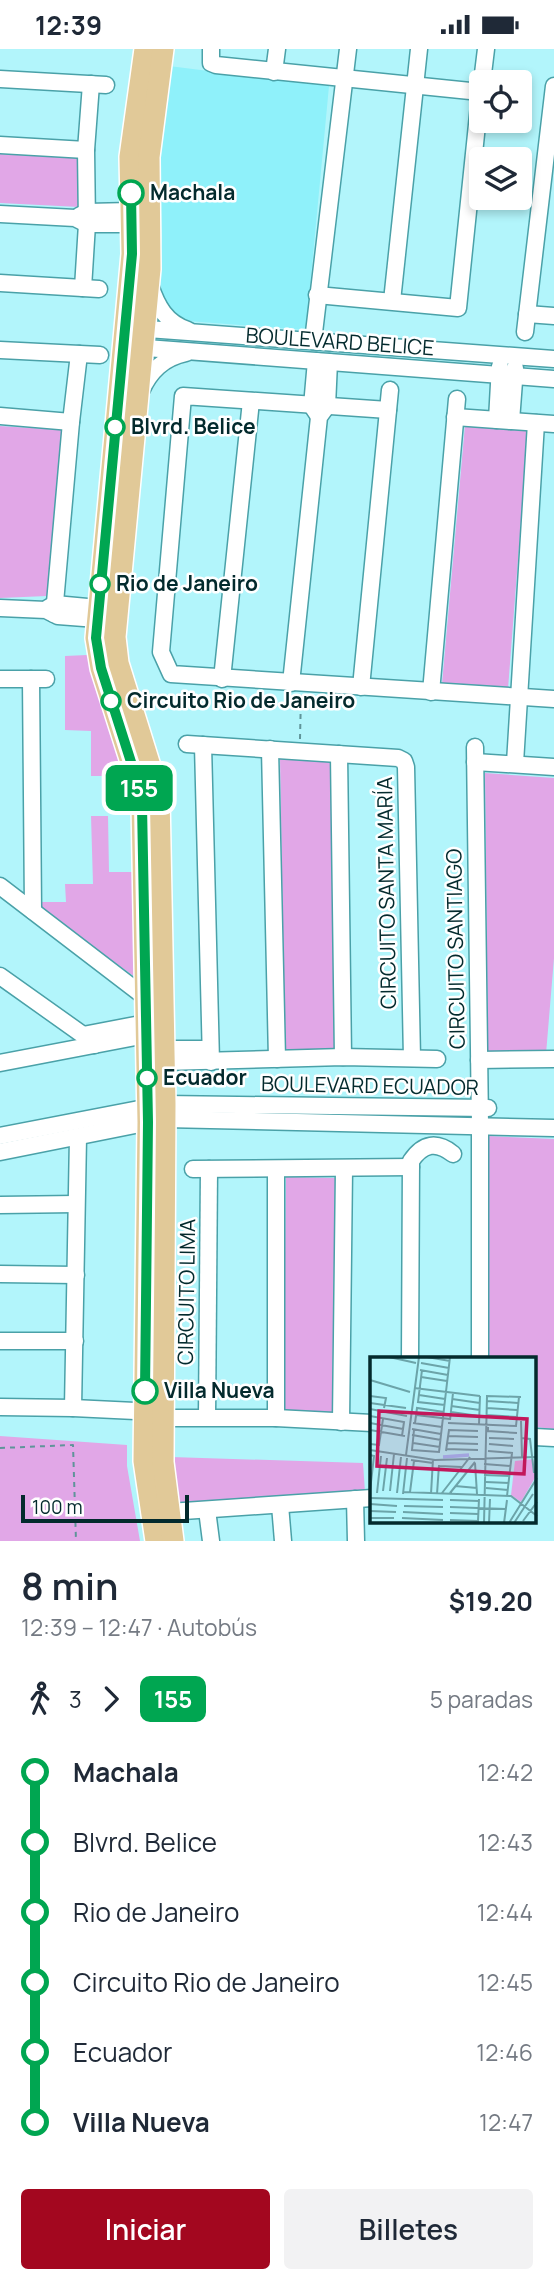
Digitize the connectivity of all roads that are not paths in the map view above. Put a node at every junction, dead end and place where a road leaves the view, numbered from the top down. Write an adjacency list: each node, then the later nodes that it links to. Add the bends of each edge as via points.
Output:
1 (145, 49): 21 (main road, via 130,157)
2 (163, 49): 22 (main road, via 149,156)
3 (277, 49): 9 (street)
4 (348, 49): 10 (street)
5 (419, 49): 12 (street)
6 (486, 49): 8 (street)
7 (211, 56): 9 (street)
8 (484, 70)
9 (274, 72): 10 (street)
10 (345, 78): 12 (street); 24 (street)
11 (0, 79): 18 (street, via 99,85)
12 (416, 85): 14 (street); 25 (street)
13 (554, 86): 15 (street)
14 (469, 91)
15 (554, 94): 26 (street)
16 (477, 133): 25 (street, via 458,308)
17 (0, 145): 18 (street)
18 (86, 150): 20 (street)
19 (0, 214): 20 (street)
20 (83, 218): 21 (street); 23 (street, via 91,288)
21 (132, 218): 30 (main road)
22 (149, 281): 29 (street, via 157,304 171,322); 30 (main road)
23 (0, 283)
24 (317, 295): 25 (street); 31 (street)
25 (392, 301)
26 (527, 314): 27 (street); 28 (street)
27 (554, 316)
28 (525, 332)
29 (193, 333): 30 (street, BOULEVARD BELICE); 31 (street, BOULEVARD BELICE)
30 (134, 338): 33 (street, BOULEVARD BELICE); 44 (main road); 55 (main road)
31 (313, 341): 36 (street, BOULEVARD BELICE)
32 (0, 350): 34 (street)
33 (194, 352): 38 (street, BOULEVARD BELICE); 44 (street, via 158,365)
34 (79, 354): 35 (street); 50 (street)
35 (100, 355)
36 (508, 356): 37 (street, BOULEVARD BELICE); 39 (street)
37 (554, 359)
38 (323, 361): 39 (street, BOULEVARD BELICE); 45 (street)
39 (507, 376): 40 (street, BOULEVARD BELICE); 49 (street)
40 (554, 379)
41 (390, 390): 46 (street)
42 (457, 399): 48 (street)
43 (251, 401): 45 (street); 57 (street); 57 (street, via 183,396 162,652 175,676)
44 (137, 404): 73 (main road, via 115,637 118,663 159,795)
45 (320, 410): 46 (street); 58 (street)
46 (388, 410): 59 (street)
47 (0, 416): 50 (street)
48 (455, 417): 49 (street); 60 (street)
49 (504, 421): 51 (street)
50 (71, 422): 54 (street)
51 (536, 423): 52 (street); 61 (street)
52 (554, 424)
53 (0, 608): 54 (street)
54 (52, 609): 55 (street)
55 (97, 613): 70 (main road, via 99,661 141,795)
56 (0, 679): 68 (street, via 38,679)
57 (222, 679): 58 (street)
58 (296, 683): 59 (street)
59 (361, 687): 60 (street)
60 (431, 692): 61 (street)
61 (518, 695): 62 (street); 65 (street)
62 (554, 699)
63 (270, 749): 64 (street, CIRCUITO SANTA MARÍA); 74 (street, CIRCUITO SANTA MARÍA, via 195,744); 77 (street)
64 (339, 754): 75 (street); 76 (street, CIRCUITO SANTA MARÍA, via 398,758 406,767)
65 (514, 763): 66 (street, CIRCUITO SANTIAGO); 80 (street, CIRCUITO SANTIAGO, via 475,755)
66 (554, 767)
67 (0, 886): 68 (street)
68 (33, 911): 70 (street)
69 (0, 975): 72 (street)
70 (145, 996): 71 (main road)
71 (146, 1029): 72 (street); 83 (main road)
72 (88, 1040): 81 (street)
73 (164, 1056): 74 (street); 83 (main road)
74 (210, 1056): 77 (street)
75 (343, 1058): 76 (street); 77 (street)
76 (412, 1058): 78 (street)
77 (277, 1059)
78 (437, 1059)
79 (554, 1059): 80 (street, CIRCUITO SANTIAGO)
80 (484, 1060): 82 (street)
81 (1, 1061)
82 (485, 1108): 83 (street, BOULEVARD ECUADOR); 84 (street)
83 (156, 1113): 84 (street, BOULEVARD ECUADOR); 86 (street, BOULEVARD ECUADOR); 87 (street, BOULEVARD ECUADOR); 104 (main road)
84 (486, 1126): 85 (street, BOULEVARD ECUADOR); 100 (street)
85 (554, 1128)
86 (0, 1136)
87 (78, 1137): 88 (street, BOULEVARD ECUADOR); 93 (street)
88 (0, 1152)
89 (453, 1154): 90 (street, via 442,1145 433,1145 416,1153)
90 (411, 1167): 92 (street, CIRCUITO LIMA); 99 (street)
91 (276, 1169): 92 (street, CIRCUITO LIMA); 103 (street, CIRCUITO LIMA, via 201,1169); 105 (street)
92 (344, 1169): 106 (street)
93 (76, 1204): 94 (street); 96 (street)
94 (0, 1205)
95 (0, 1274): 96 (street)
96 (76, 1275): 98 (street)
97 (0, 1341): 98 (street)
98 (75, 1341): 102 (street)
99 (410, 1357)
100 (480, 1357)
101 (0, 1407): 102 (street)
102 (73, 1408): 104 (street)
103 (207, 1412): 104 (street, via 173,1408); 105 (street)
104 (154, 1413): 114 (main road); 115 (main road, via 144,1461)
105 (276, 1418): 106 (street)
106 (341, 1422): 107 (street)
107 (370, 1423)
108 (536, 1437): 109 (street)
109 (554, 1438)
110 (370, 1498): 111 (street)
111 (355, 1499): 112 (street); 119 (street)
112 (280, 1505): 113 (street); 118 (street)
113 (207, 1510): 114 (street); 117 (street)
114 (169, 1512): 116 (main road)
115 (156, 1541)
116 (173, 1541)
117 (211, 1541)
118 (283, 1541)
119 (356, 1541)

